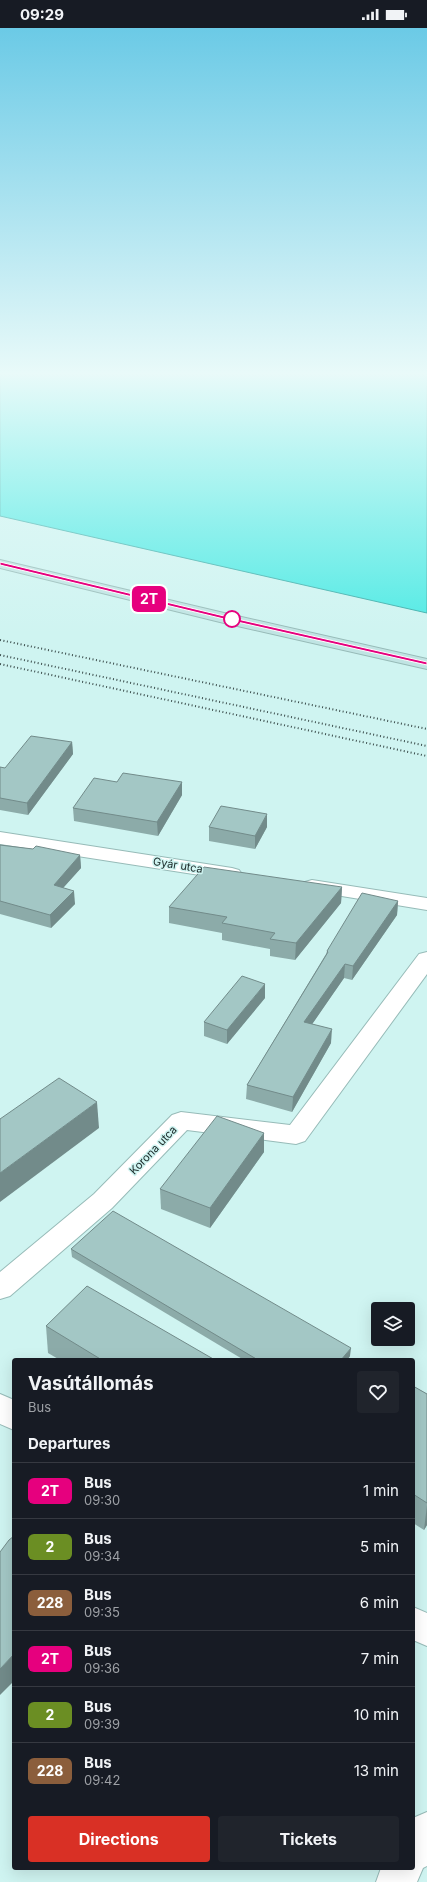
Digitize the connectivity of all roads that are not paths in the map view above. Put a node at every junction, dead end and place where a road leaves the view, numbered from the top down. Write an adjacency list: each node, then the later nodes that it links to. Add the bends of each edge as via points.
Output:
1 (0, 564): 2 (street)
2 (427, 664)
3 (0, 838): 4 (street, Gyár utca)
4 (251, 876)
5 (290, 882): 6 (street)
6 (427, 904)
7 (427, 959): 8 (street, Korona utca, via 296,1135 182,1121 103,1201)
8 (0, 1288)
9 (0, 1407): 10 (street)
10 (12, 1416)
11 (415, 1624): 12 (street)
12 (427, 1630)
13 (427, 1831): 14 (street)
14 (415, 1850)
15 (403, 1870): 16 (street)
16 (395, 1882)

